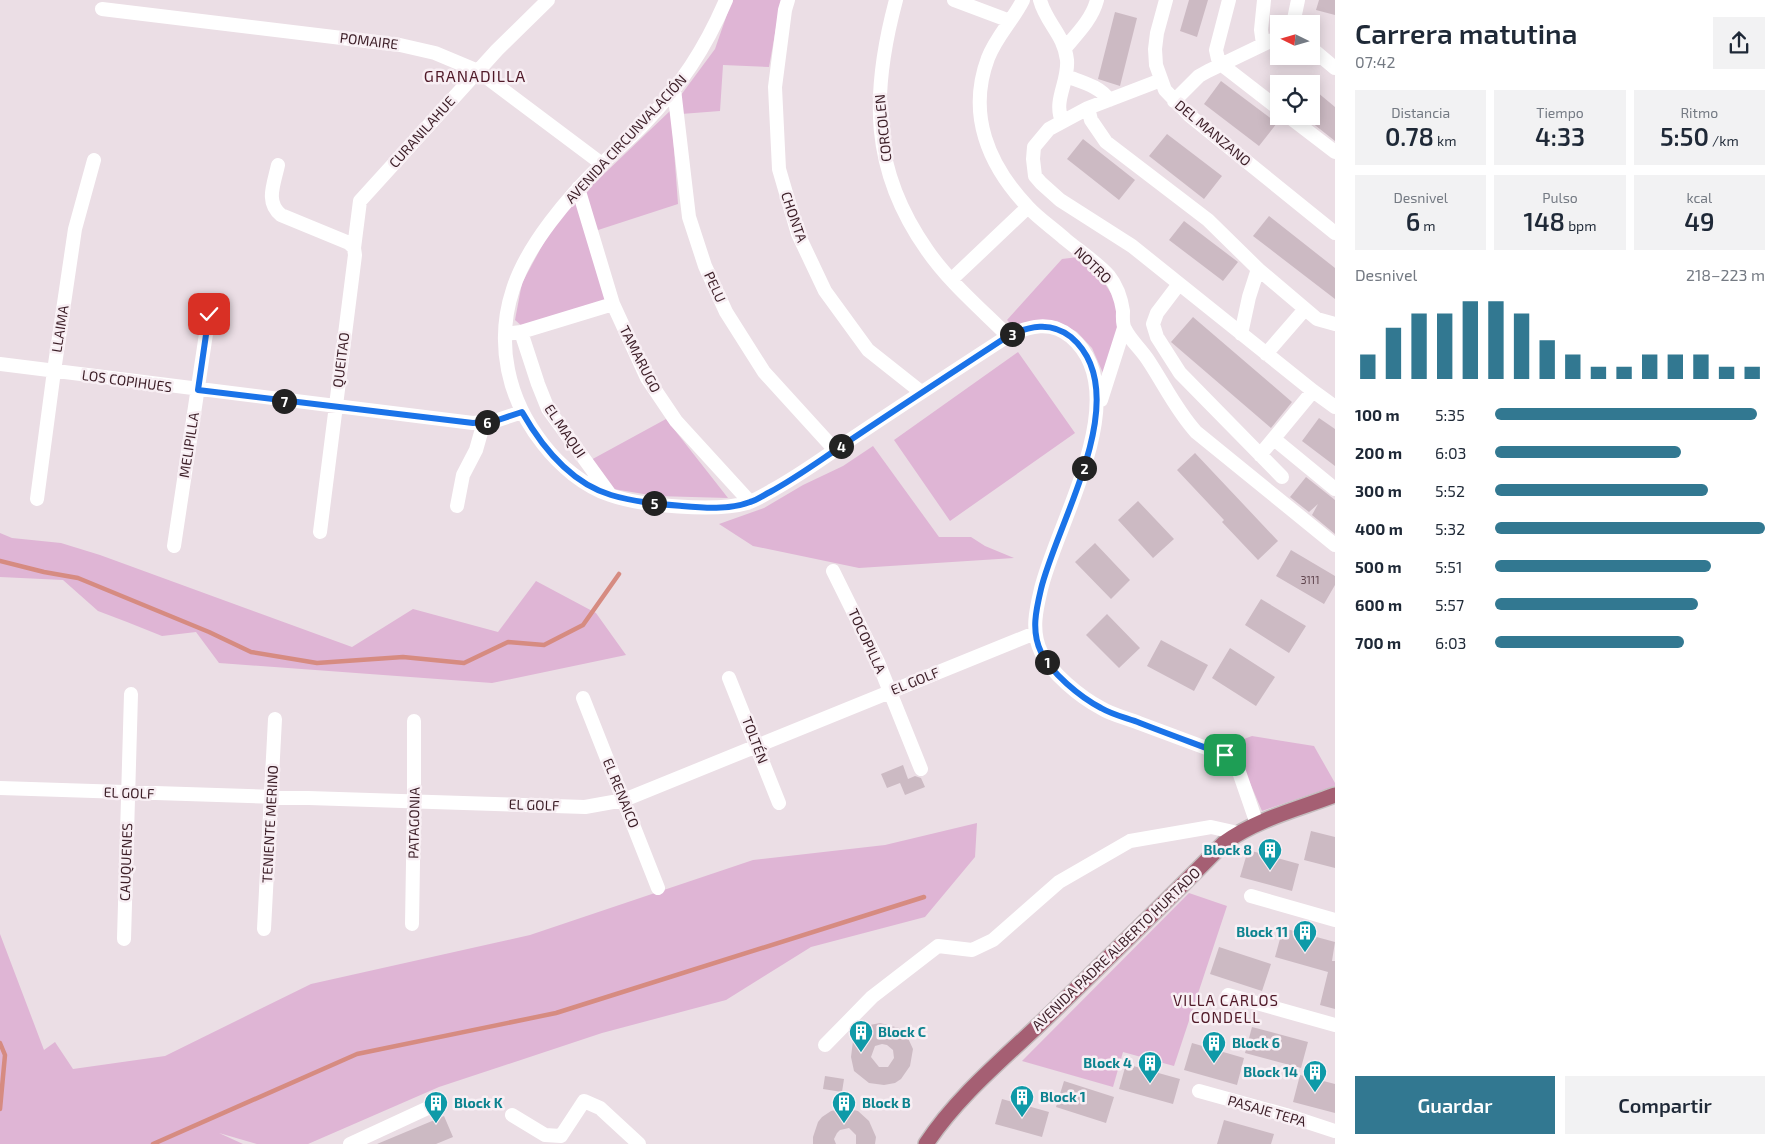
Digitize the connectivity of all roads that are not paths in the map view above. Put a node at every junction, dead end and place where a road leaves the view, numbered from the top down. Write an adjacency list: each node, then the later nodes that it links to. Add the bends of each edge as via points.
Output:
1 (548, 0): 22 (street, CURANILAHUE)
2 (726, 0): 25 (street, AVENIDA CIRCUNVALACIÓN, via 704,48)
3 (788, 0): 58 (street, CHONTA, via 775,96 779,169 798,234 825,291 868,350)
4 (896, 0): 42 (street, CORCOLEN, via 882,58 879,89 880,128 888,174 903,213 928,251)
5 (954, 0): 15 (street)
6 (1023, 0): 15 (street, NOTRO)
7 (1040, 0): 18 (street, via 1044,14)
8 (1097, 0): 18 (street, via 1088,21)
9 (1166, 0): 24 (street, DEL MANZANO, via 1155,49)
10 (1229, 0): 20 (street, via 1216,50)
11 (1264, 0): 17 (street)
12 (1298, 0): 14 (street)
13 (102, 9): 22 (street, POMAIRE, via 400,44 435,53)
14 (1295, 15)
15 (1010, 21): 38 (street, NOTRO, via 989,56 983,73 980,116 990,155)
16 (1270, 41): 17 (street)
17 (1263, 44): 20 (street)
18 (1065, 48): 23 (street)
19 (1320, 56): 21 (street)
20 (1221, 63): 27 (street, via 1199,76); 28 (street)
21 (1335, 68)
22 (478, 71): 34 (street, POMAIRE); 37 (street, CURANILAHUE)
23 (1066, 76): 26 (street, via 1098,89); 30 (street, via 1058,108)
24 (1161, 80): 26 (street); 27 (street, DEL MANZANO)
25 (674, 90): 34 (street, AVENIDA CIRCUNVALACIÓN); 65 (street, PELU, via 689,217 705,266 726,312 764,372)
26 (1109, 100): 29 (street)
27 (1174, 101): 39 (street, DEL MANZANO)
28 (1270, 102)
29 (1088, 108): 30 (street); 41 (street, via 1091,120 1106,142 1208,220)
30 (1062, 121): 43 (street, via 1049,129 1034,147 1035,176 1060,200 1132,246)
31 (1300, 125): 32 (street)
32 (1335, 152)
33 (94, 160): 55 (street, LLAIMA, via 75,230)
34 (602, 164): 36 (street, AVENIDA CIRCUNVALACIÓN)
35 (278, 165): 40 (street, via 271,200 273,209)
36 (578, 188): 44 (street, TAMARUGO); 50 (street, AVENIDA CIRCUNVALACIÓN, via 539,238 522,266 513,289)
37 (360, 201): 40 (street, QUEITAO)
38 (1028, 207): 42 (street); 48 (street, NOTRO, via 1108,275 1118,291)
39 (1335, 233)
40 (354, 248): 59 (street, QUEITAO)
41 (1258, 269): 45 (street); 51 (street)
42 (952, 279): 52 (street, CORCOLEN)
43 (1179, 284): 51 (street); 66 (street, via 1157,313 1153,324 1157,337 1180,373)
44 (613, 304): 49 (street); 71 (street, TAMARUGO, via 647,378 676,421)
45 (1305, 309): 47 (street, via 1316,319); 53 (street)
46 (209, 314): 56 (street, MELIPILLA)
47 (1335, 324)
48 (1124, 328): 62 (street); 74 (street, NOTRO, via 1196,432)
49 (521, 332): 50 (street); 69 (street, EL MAQUI, via 548,409)
50 (505, 334): 61 (street, AVENIDA CIRCUNVALACIÓN, via 509,381)
51 (1241, 334): 53 (street)
52 (1008, 336): 58 (street, AVENIDA CIRCUNVALACIÓN); 62 (street, AVENIDA CIRCUNVALACIÓN, via 1034,326 1051,327 1078,343 1088,355 1094,371)
53 (1266, 354): 57 (street)
54 (0, 364): 55 (street, LOS COPIHUES)
55 (54, 371): 56 (street, LOS COPIHUES); 70 (street, LLAIMA)
56 (198, 390): 59 (street, LOS COPIHUES); 75 (street, MELIPILLA)
57 (1313, 391): 60 (street); 64 (street)
58 (921, 392): 65 (street, AVENIDA CIRCUNVALACIÓN)
59 (335, 407): 63 (street, LOS COPIHUES); 73 (street, QUEITAO)
60 (1335, 407)
61 (522, 412): 63 (street, LOS COPIHUES); 69 (street, AVENIDA CIRCUNVALACIÓN, via 550,454 572,474)
62 (1097, 413): 77 (street, AVENIDA CIRCUNVALACIÓN, via 1085,466 1046,570)
63 (484, 422): 72 (street, via 476,450 463,475)
64 (1274, 439): 66 (street); 68 (street)
65 (835, 450): 71 (street, AVENIDA CIRCUNVALACIÓN, via 794,479)
66 (1260, 455): 67 (street)
67 (1282, 477)
68 (1335, 489)
69 (610, 495): 71 (street, AVENIDA CIRCUNVALACIÓN, via 697,507)
70 (37, 499)
71 (750, 502)
72 (457, 506)
73 (320, 532)
74 (1335, 545)
75 (174, 546)
76 (833, 571): 79 (street, TOCOPILLA)
77 (1035, 633): 79 (street, EL GOLF); 93 (street, AVENIDA CIRCUNVALACIÓN, via 1042,653 1076,692 1101,708 1225,755 1238,769)
78 (730, 678): 84 (street, TOLTÉN)
79 (890, 691): 84 (street, EL GOLF); 85 (street, TOCOPILLA)
80 (131, 694): 87 (street, CAUQUENES)
81 (583, 698): 90 (street, EL RENAICO)
82 (275, 718): 89 (street, TENIENTE MERINO)
83 (414, 721): 91 (street, PATAGONIA)
84 (757, 745): 90 (street, EL GOLF); 92 (street, TOLTÉN)
85 (921, 769)
86 (0, 788): 87 (street, EL GOLF)
87 (128, 793): 89 (street, EL GOLF); 100 (street, CAUQUENES)
88 (1335, 796): 93 (main road, AVENIDA PADRE ALBERTO HURTADO)
89 (271, 797): 91 (street, EL GOLF); 99 (street, TENIENTE MERINO)
90 (624, 800): 91 (street, EL GOLF, via 585,806); 95 (street, EL RENAICO)
91 (414, 801): 98 (street, PATAGONIA)
92 (779, 803)
93 (1257, 824): 94 (main road, AVENIDA PADRE ALBERTO HURTADO)
94 (1238, 833): 103 (street, via 1210,827 1130,841 1059,882 993,940 972,950 938,946 872,997); 110 (main road, AVENIDA PADRE ALBERTO HURTADO, via 987,1074 956,1105)
95 (658, 888)
96 (1251, 896): 97 (street)
97 (1335, 920)
98 (412, 924)
99 (264, 929)
100 (124, 939)
101 (1228, 995): 102 (street)
102 (1335, 1025)
103 (825, 1045)
104 (1199, 1092): 107 (street, PASAJE TEPA)
105 (430, 1107): 108 (street)
106 (512, 1115): 109 (street, via 546,1135 561,1136 584,1101 600,1108)
107 (1335, 1131)
108 (350, 1144)
109 (639, 1144)
110 (926, 1144)

